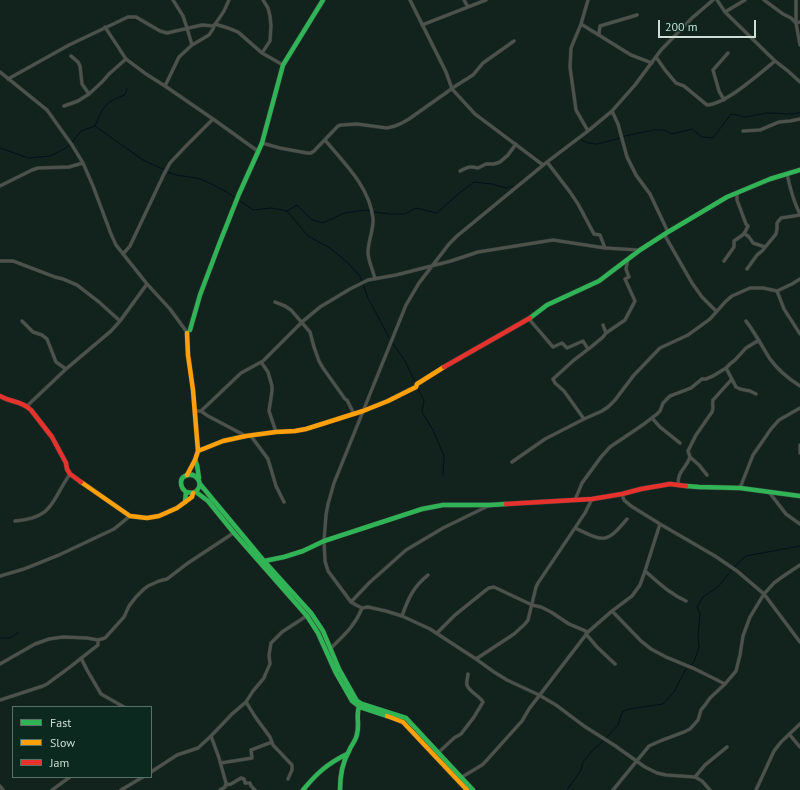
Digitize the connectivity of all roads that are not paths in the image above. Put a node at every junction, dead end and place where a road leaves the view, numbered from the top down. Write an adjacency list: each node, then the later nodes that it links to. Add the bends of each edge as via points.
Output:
1 (173, 0): 23 (street)
2 (229, 0): 20 (street)
3 (263, 0): 28 (street, via 268,8 271,26 270,41)
4 (410, 0): 21 (street)
5 (464, 0): 14 (street)
6 (486, 0): 14 (street)
7 (588, 0): 19 (street)
8 (713, 0): 31 (street, via 692,18)
9 (717, 0): 15 (street)
10 (745, 0): 15 (street)
11 (764, 0): 18 (street)
12 (796, 0): 18 (street)
13 (321, 1): 35 (street)
14 (468, 7): 21 (street)
15 (725, 12): 33 (street)
16 (638, 15): 24 (street, via 600,26)
17 (800, 22): 18 (street)
18 (796, 23): 27 (street)
19 (581, 24): 24 (street); 47 (street, via 571,48 570,67 576,110)
20 (215, 25): 23 (street); 26 (street, via 208,35); 28 (street, via 238,32)
21 (422, 25): 40 (street)
22 (105, 27): 23 (street, via 133,16 167,33); 32 (street); 37 (street)
23 (187, 28): 26 (street)
24 (598, 34): 34 (street, via 631,55)
25 (514, 41): 40 (street)
26 (192, 45): 39 (street, via 179,58)
27 (800, 45)
28 (262, 52): 35 (street)
29 (728, 53): 42 (street, via 713,70)
30 (71, 56): 41 (street, via 80,66 82,84)
31 (656, 57): 34 (street); 42 (street, via 676,83 684,86 707,105)
32 (126, 59): 39 (street); 41 (street)
33 (775, 61): 38 (street); 42 (street)
34 (652, 63): 44 (street)
35 (284, 65): 50 (street)
36 (0, 72): 37 (street)
37 (8, 79): 54 (street, via 47,110)
38 (800, 82)
39 (165, 86): 45 (street)
40 (452, 89): 49 (street, via 409,120 395,126 388,128 357,124 341,125); 51 (street, via 476,114)
41 (89, 94): 43 (street)
42 (724, 100)
43 (64, 106)
44 (612, 111): 47 (street); 62 (street, via 627,157 650,194)
45 (213, 119): 52 (street); 67 (street, via 170,163 130,246)
46 (800, 119): 48 (street, via 779,122 760,130)
47 (588, 131): 53 (street)
48 (743, 131)
49 (324, 140): 50 (street, via 307,153); 73 (street, via 352,172 368,200 373,218 368,254)
50 (262, 142): 52 (street)
51 (516, 144): 55 (street); 57 (street, via 500,162 478,168 471,166)
52 (259, 152): 85 (street, via 234,205)
53 (546, 162): 55 (street); 65 (street, via 578,204 594,234 600,235)
54 (83, 163): 59 (street, via 69,167 38,168); 67 (street, via 111,234)
55 (543, 165): 71 (street, via 457,236)
56 (800, 170): 58 (street)
57 (460, 171)
58 (787, 174): 60 (street); 61 (street)
59 (0, 186)
60 (737, 193): 62 (street); 63 (street, via 737,200 748,226)
61 (800, 214): 64 (street, via 778,220 777,232)
62 (666, 233): 66 (street); 78 (street, via 692,283)
63 (744, 233): 64 (street, via 753,243); 70 (street, via 734,241 734,247)
64 (765, 247): 72 (street)
65 (605, 248): 66 (street); 71 (street, via 553,240 468,254)
66 (640, 250): 68 (street)
67 (123, 254): 75 (street)
68 (628, 259): 79 (street, via 599,280 547,305); 86 (street, via 626,269 629,277 626,280 635,302 625,320)
69 (0, 261): 80 (street, via 13,261 64,279 100,302)
70 (724, 261)
71 (432, 265): 73 (street); 101 (street, via 410,297)
72 (747, 269)
73 (375, 279): 83 (street, via 350,289 320,307)
74 (800, 279): 76 (street)
75 (147, 284): 80 (street); 85 (street)
76 (777, 291): 78 (street, via 750,288 726,300); 87 (street, via 784,309)
77 (275, 302): 83 (street, via 290,308)
78 (716, 311): 104 (street, via 710,319 688,335 660,348 608,407)
79 (529, 319): 89 (street, via 553,348 562,343 567,348 583,341); 101 (street, via 458,358 417,385)
80 (120, 320): 92 (street, via 111,331)
81 (22, 321): 92 (street, via 33,332 47,339 56,362)
82 (746, 321): 88 (street)
83 (302, 322): 90 (street); 102 (street, via 311,334 319,361)
84 (603, 325): 86 (street)
85 (188, 331): 100 (street)
86 (606, 333): 89 (street)
87 (800, 334)
88 (759, 340): 91 (street, via 746,348); 94 (street, via 771,360 789,379)
89 (588, 349): 104 (street, via 553,379)
90 (261, 362): 99 (street, via 241,373); 105 (street, via 268,372 272,386 270,413)
91 (726, 368): 93 (street); 103 (street, via 714,376 702,379 691,388 670,396)
92 (66, 369): 97 (street)
93 (732, 379): 95 (street, via 736,387); 111 (street, via 713,400 714,409 689,449)
94 (800, 386)
95 (756, 394)
96 (0, 396): 97 (street)
97 (27, 406): 114 (street, via 52,437)
98 (800, 408): 119 (street, via 779,420 771,428 753,455)
99 (201, 410): 100 (street); 106 (street)
100 (194, 411): 109 (street)
101 (363, 411): 102 (street); 137 (street, via 334,483 326,515)
102 (354, 414): 105 (street, via 300,430)
103 (652, 418): 107 (street); 126 (street, via 610,447 582,483)
104 (584, 419): 113 (street, via 545,439)
105 (276, 432): 106 (street)
106 (249, 436): 109 (street); 128 (street, via 268,459)
107 (680, 443)
108 (800, 445): 110 (street)
109 (198, 451): 112 (street)
110 (800, 453)
111 (690, 457): 116 (street); 118 (street, via 688,464 680,473)
112 (195, 460): 115 (street); 117 (street)
113 (512, 462)
114 (70, 474): 130 (street); 132 (street, via 49,508 41,515)
115 (187, 475): 117 (street, via 193,475); 120 (street, via 181,484)
116 (707, 475)
117 (199, 481): 122 (street); 136 (street)
118 (678, 484): 119 (street); 123 (street)
119 (740, 488): 121 (street)
120 (186, 492): 122 (street); 127 (street)
121 (769, 492): 124 (street); 134 (street, via 786,514)
122 (195, 493): 127 (street); 136 (street, via 208,501)
123 (622, 494): 125 (street); 133 (street, via 626,503)
124 (800, 496)
125 (592, 499): 126 (street); 135 (street)
126 (575, 500): 129 (street)
127 (185, 502): 130 (street, via 175,510 156,517)
128 (284, 502)
129 (490, 505): 137 (street, via 443,505 422,509); 146 (street, via 406,550)
130 (130, 516): 143 (street, via 114,529 66,552)
131 (627, 519): 135 (street, via 612,536 606,538 595,537)
132 (15, 521)
133 (660, 524): 141 (street); 144 (street, via 732,567)
134 (800, 524)
135 (575, 528): 147 (street, via 538,583)
136 (236, 531): 138 (street); 154 (street, via 167,579 144,589 129,606 122,620 107,636)
137 (324, 541): 139 (street, via 303,551); 146 (street, via 326,567)
138 (254, 552): 139 (street); 150 (street)
139 (264, 561): 150 (street)
140 (800, 565): 144 (street, via 774,583)
141 (645, 571): 145 (street); 149 (street, via 640,585 632,596)
142 (428, 575): 151 (street, via 416,586)
143 (0, 576)
144 (764, 594): 155 (street); 162 (street, via 750,617 736,670)
145 (686, 601)
146 (351, 602): 148 (street)
147 (532, 605): 152 (street, via 494,587 490,588); 153 (street, via 551,612); 158 (street, via 525,624)
148 (362, 608): 151 (street, via 368,607); 156 (street, via 350,629)
149 (612, 611): 153 (street); 162 (street, via 652,649)
150 (309, 615): 156 (street, via 323,631); 165 (street, via 282,632 271,643 270,664 264,678); 166 (street, via 349,698)
151 (402, 616): 152 (street)
152 (437, 633): 158 (street)
153 (587, 633): 160 (street); 163 (street)
154 (98, 640): 157 (street, via 98,645); 159 (street, via 62,637 48,639)
155 (800, 642)
156 (331, 648): 166 (street)
157 (81, 658): 164 (street, via 43,686); 167 (street, via 101,694)
158 (476, 659): 163 (street, via 507,680)
159 (0, 664)
160 (615, 664)
161 (468, 674): 174 (street, via 467,686 483,702 461,734)
162 (725, 684): 176 (street, via 701,710 698,720 690,729 649,746)
163 (539, 695): 176 (street); 180 (street, via 522,721 486,761)
164 (0, 700)
165 (246, 702): 170 (street); 171 (street)
166 (359, 705): 174 (street, via 406,718); 175 (street, via 356,710 357,735); 178 (street, via 403,722)
167 (122, 706)
168 (800, 724): 169 (street)
169 (789, 734): 173 (street); 198 (street, via 774,751)
170 (211, 736): 177 (street); 179 (street, via 198,748 177,755)
171 (272, 742): 177 (street, via 251,750 251,758); 184 (street, via 292,765)
172 (727, 747): 181 (street)
173 (800, 747)
174 (439, 752): 178 (street)
175 (347, 754): 193 (street, via 323,767); 194 (street, via 340,775)
176 (637, 762): 181 (street, via 657,773); 196 (street)
177 (221, 763): 185 (street)
178 (446, 763): 180 (street); 187 (street)
179 (152, 771)
180 (462, 777): 195 (street)
181 (694, 777): 197 (street)
182 (69, 778): 189 (street)
183 (141, 778): 190 (street)
184 (288, 779)
185 (226, 785): 191 (street); 192 (street, via 241,778 245,783 250,783)
186 (0, 786): 188 (street)
187 (464, 789)
188 (3, 790)
189 (52, 790)
190 (121, 790)
191 (220, 790)
192 (255, 790)
193 (303, 790)
194 (340, 790)
195 (473, 790)
196 (613, 790)
197 (710, 790)
198 (756, 790)

